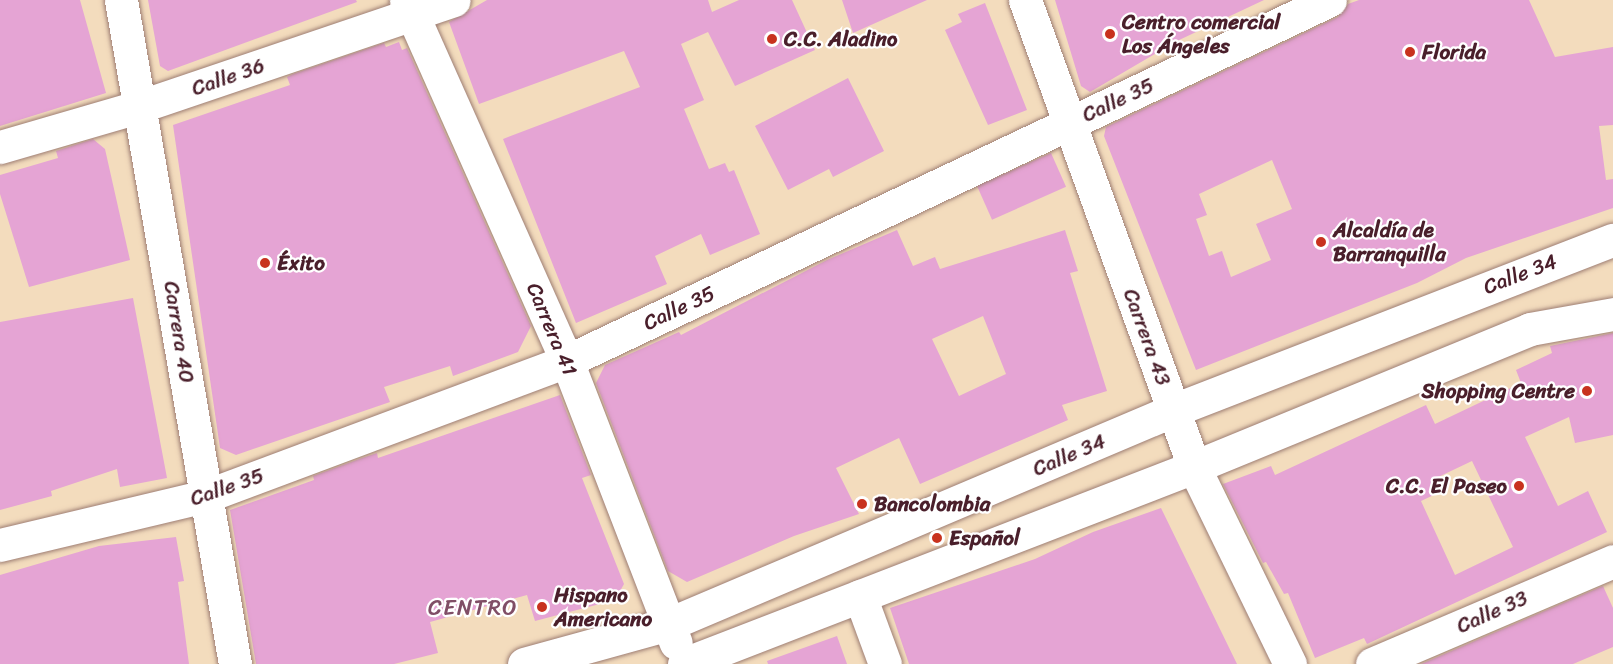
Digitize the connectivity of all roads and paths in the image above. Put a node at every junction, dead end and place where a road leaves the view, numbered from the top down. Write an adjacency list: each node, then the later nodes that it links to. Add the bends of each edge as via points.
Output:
1 (121, 0): 6 (street, Carrera 40)
2 (454, 0): 5 (street, Calle 36)
3 (1025, 0): 7 (street, Carrera 43)
4 (1330, 0): 7 (street, Calle 35)
5 (409, 7): 6 (street, Calle 36); 11 (street, Carrera 41)
6 (141, 106): 8 (street, Calle 36); 14 (street, Carrera 40)
7 (1068, 124): 11 (street, Calle 35); 12 (street, Carrera 43)
8 (0, 147)
9 (1613, 240): 12 (street, Calle 34)
10 (1613, 314): 13 (street, via 1530,329)
11 (567, 361): 14 (street, Calle 35); 18 (street, Carrera 41)
12 (1174, 410): 13 (street, Carrera 43); 18 (street, Calle 34)
13 (1194, 467): 17 (street); 23 (street, Carrera 43)
14 (206, 496): 15 (street, Calle 35); 19 (street, Carrera 40)
15 (0, 545)
16 (1610, 571): 24 (street, Calle 33)
17 (860, 596): 21 (street); 22 (street)
18 (669, 624): 20 (street, Calle 34); 21 (street, Carrera 41)
19 (235, 664)
20 (524, 664)
21 (685, 664)
22 (885, 664)
23 (1290, 664)
24 (1372, 664)

